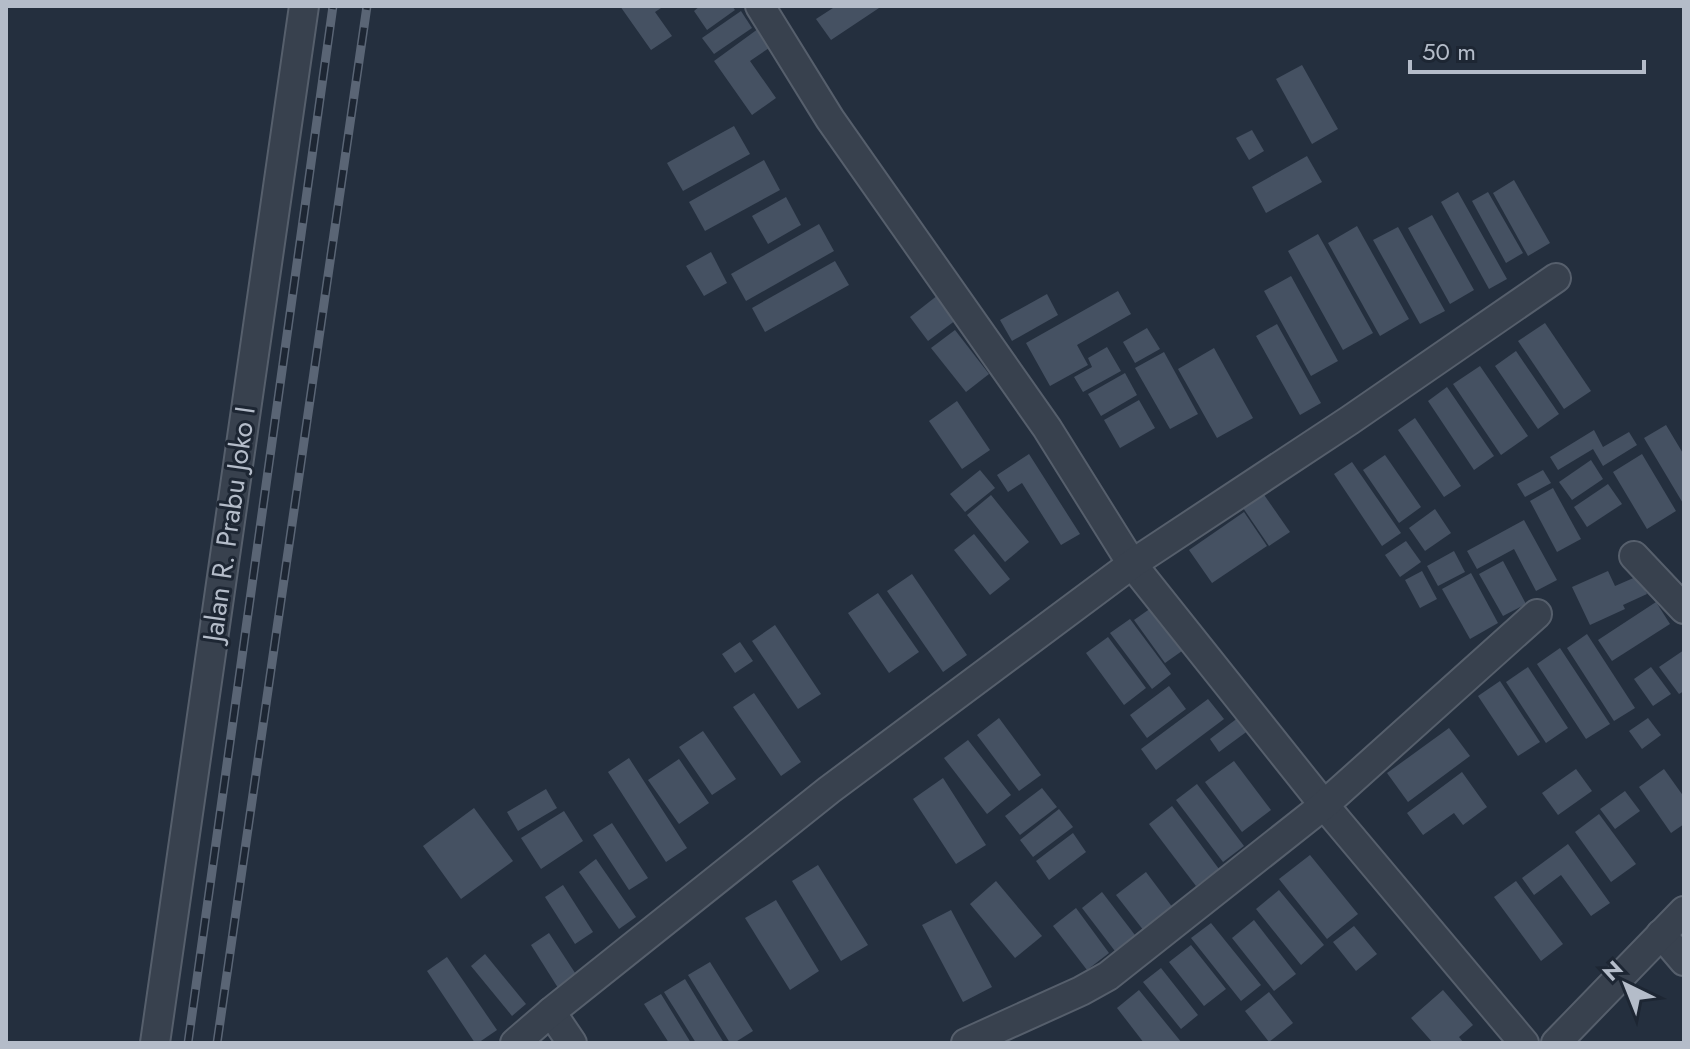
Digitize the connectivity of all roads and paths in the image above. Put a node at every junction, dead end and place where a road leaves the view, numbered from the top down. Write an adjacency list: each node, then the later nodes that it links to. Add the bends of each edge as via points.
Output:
1 (304, 6): 12 (street, Jalan R. Prabu Joko I)
2 (760, 6): 5 (street, via 830,119 1047,428)
3 (1556, 278): 5 (street)
4 (1634, 556): 6 (street)
5 (1132, 564): 8 (street); 11 (street, via 829,790)
6 (1684, 609)
7 (1537, 614): 8 (street)
8 (1324, 805): 15 (street, via 1108,976); 16 (street)
9 (1684, 911): 10 (street)
10 (1673, 948): 17 (street)
11 (551, 1012): 13 (street); 14 (street)
12 (155, 1043)
13 (515, 1043)
14 (572, 1043)
15 (966, 1043)
16 (1524, 1043)
17 (1556, 1043)

